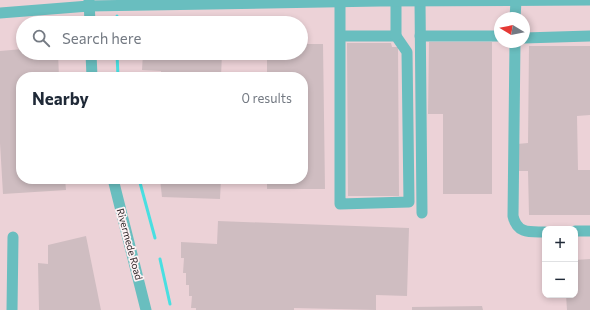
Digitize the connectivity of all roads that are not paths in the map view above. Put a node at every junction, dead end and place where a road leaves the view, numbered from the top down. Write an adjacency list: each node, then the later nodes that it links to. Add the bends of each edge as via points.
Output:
1 (463, 0): 5 (street); 6 (street)
2 (543, 0): 3 (street); 6 (street)
3 (590, 0)
4 (380, 1): 8 (street); 9 (street)
5 (420, 1): 9 (street); 16 (street)
6 (516, 1): 11 (street)
7 (313, 2): 8 (street); 10 (street)
8 (340, 2): 14 (street)
9 (396, 2): 15 (street)
10 (89, 3): 12 (street); 13 (street)
11 (516, 12)
12 (0, 13)
13 (90, 16)
14 (340, 36): 15 (street); 15 (street, via 340,204 409,202 407,52)
15 (396, 36)
16 (420, 36): 17 (street); 24 (street)
17 (494, 36)
18 (590, 36): 19 (street)
19 (530, 38)
20 (515, 48): 27 (street, via 513,216 519,228)
21 (91, 60): 22 (street)
22 (92, 72)
23 (114, 184): 30 (street, Rivermede Road)
24 (422, 213)
25 (578, 231): 26 (street)
26 (590, 231)
27 (542, 232)
28 (12, 237): 29 (street)
29 (12, 310)
30 (146, 310)

